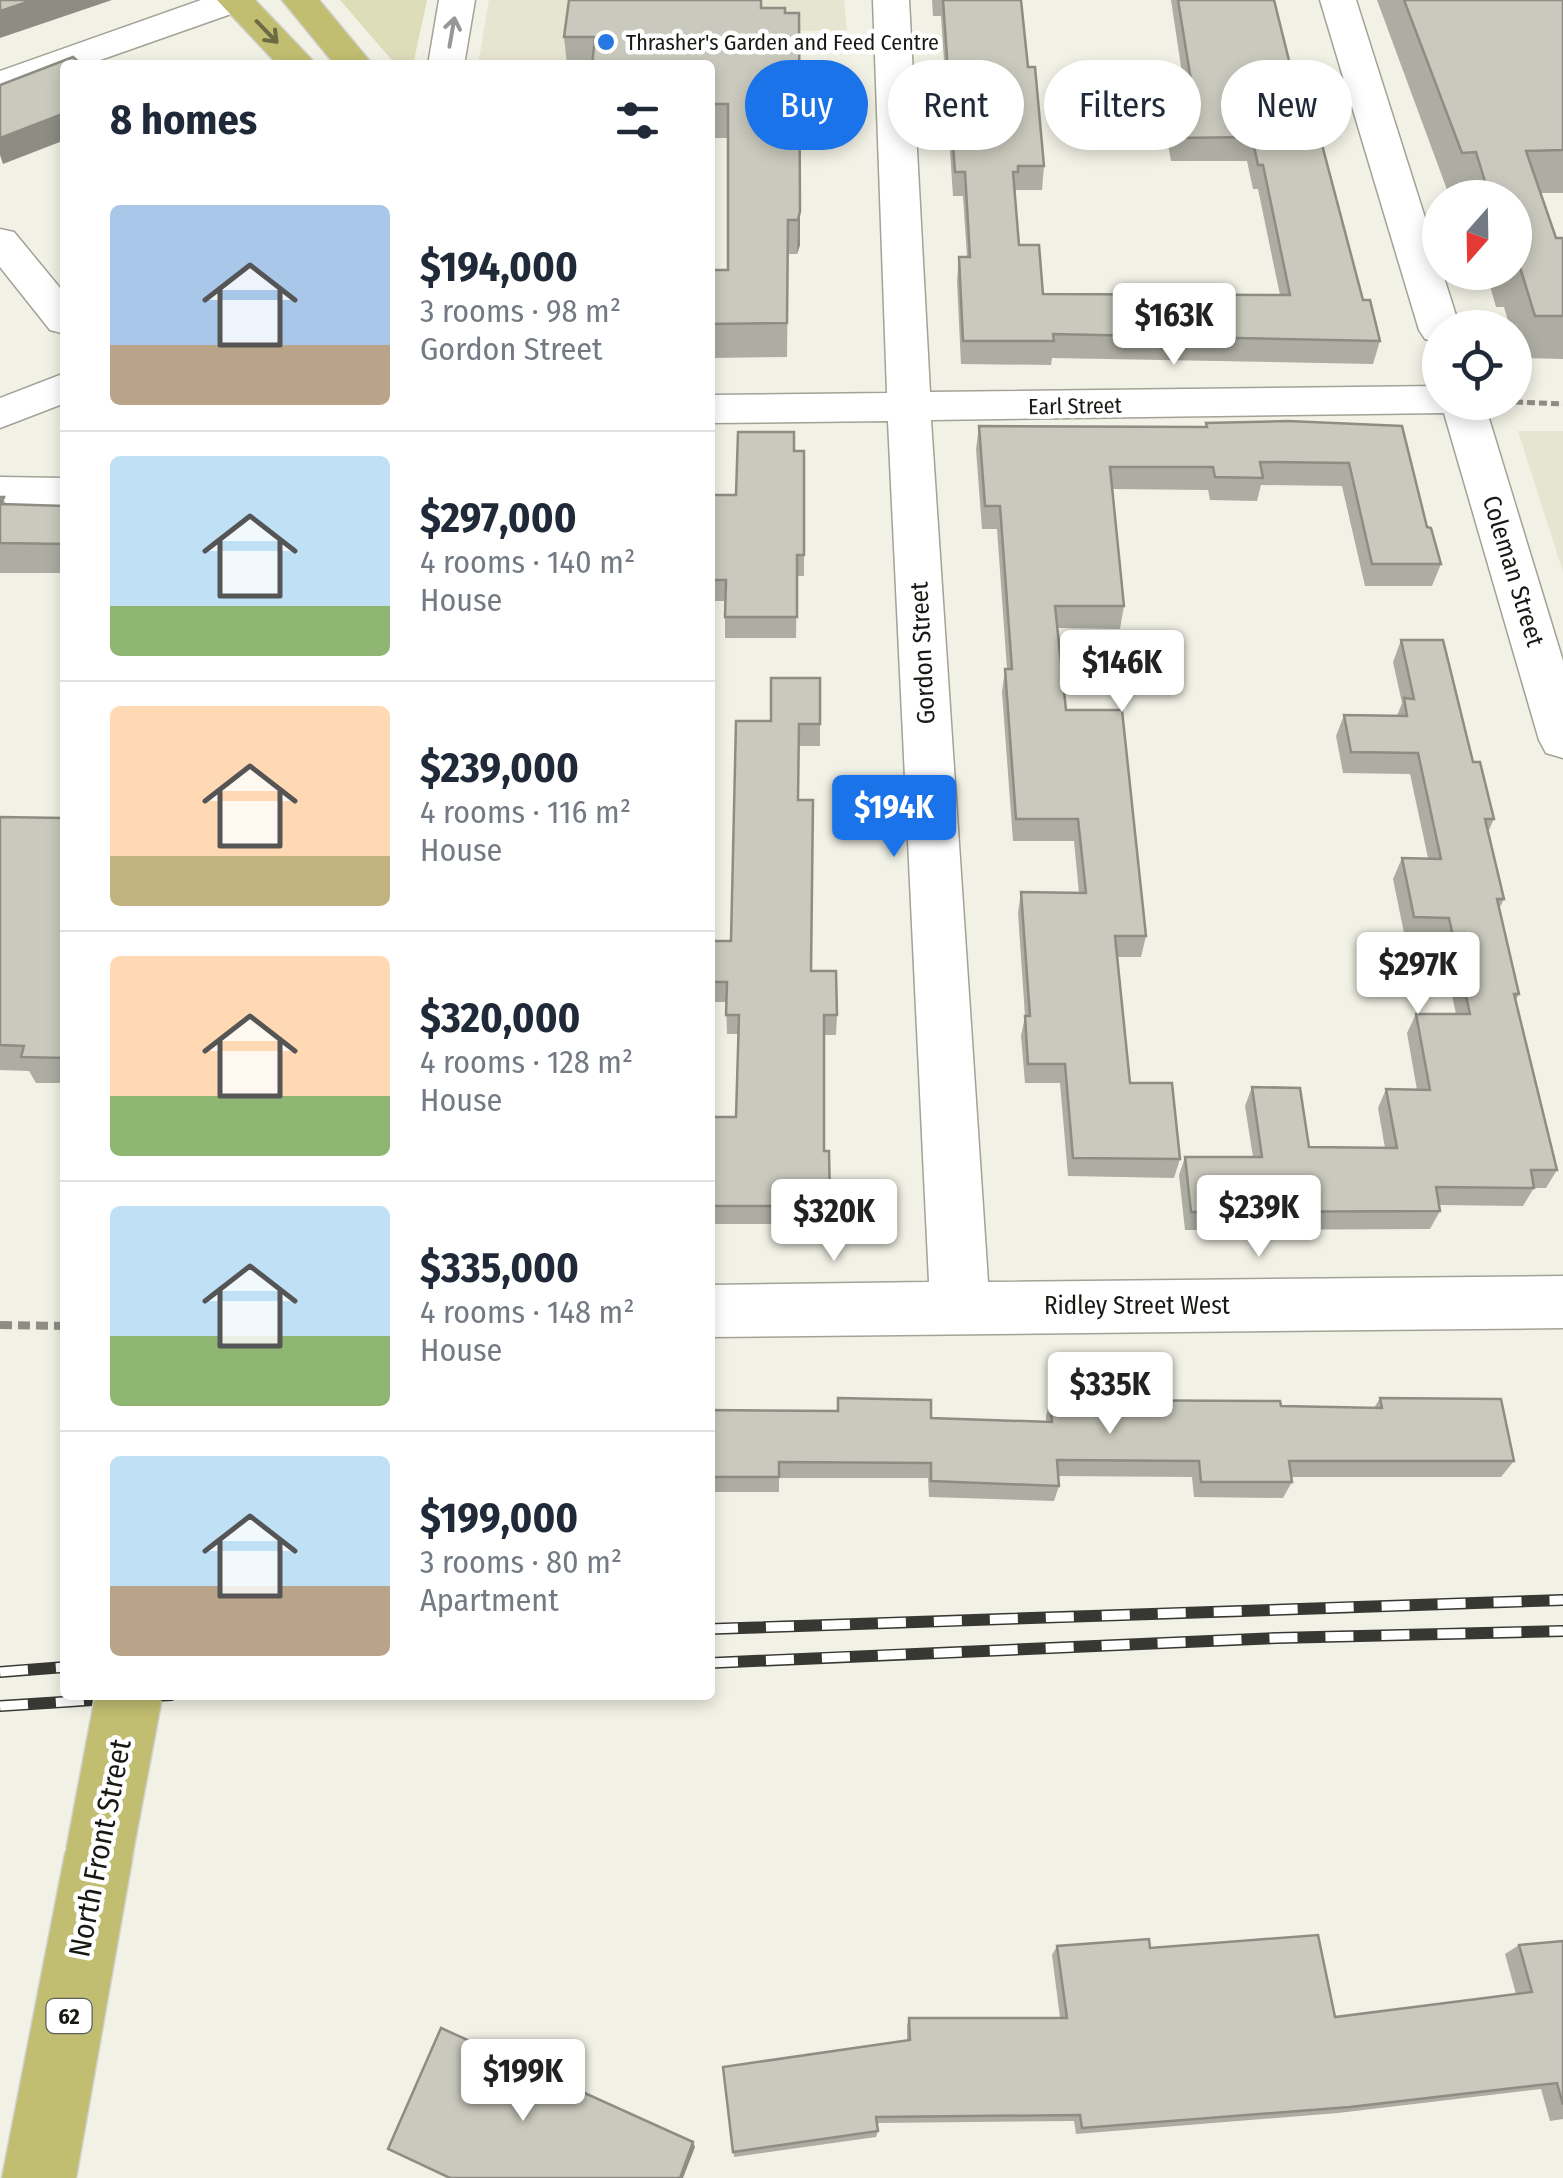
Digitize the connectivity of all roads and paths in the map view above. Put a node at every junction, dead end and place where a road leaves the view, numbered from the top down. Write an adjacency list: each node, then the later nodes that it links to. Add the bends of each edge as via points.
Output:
1 (235, 0): 6 (street); 7 (main road, one-way to 7)
2 (300, 0): 8 (main road)
3 (457, 0): 9 (street, one-way to 3)
4 (890, 0): 20 (street, Gordon Street)
5 (1338, 0): 13 (street)
6 (65, 60)
7 (294, 60)
8 (351, 60)
9 (447, 60)
10 (60, 62): 11 (street)
11 (0, 83)
12 (0, 241): 14 (street)
13 (1434, 310)
14 (60, 315)
15 (60, 390): 21 (street)
16 (1422, 400): 20 (street, Earl Street)
17 (1532, 403): 18 (path)
18 (1563, 404)
19 (715, 409): 20 (street, Earl Street)
20 (909, 409): 27 (street, Gordon Street)
21 (0, 414)
22 (1467, 420): 25 (street, Coleman Street)
23 (0, 492): 24 (street)
24 (60, 493)
25 (1563, 740)
26 (1563, 1302): 27 (street, Ridley Street West)
27 (960, 1306): 28 (street, Ridley Street West)
28 (715, 1311)
29 (0, 1325): 30 (path)
30 (60, 1326)
31 (128, 1700): 32 (main road, North Front Street / 62, bridge)
32 (39, 2178)

